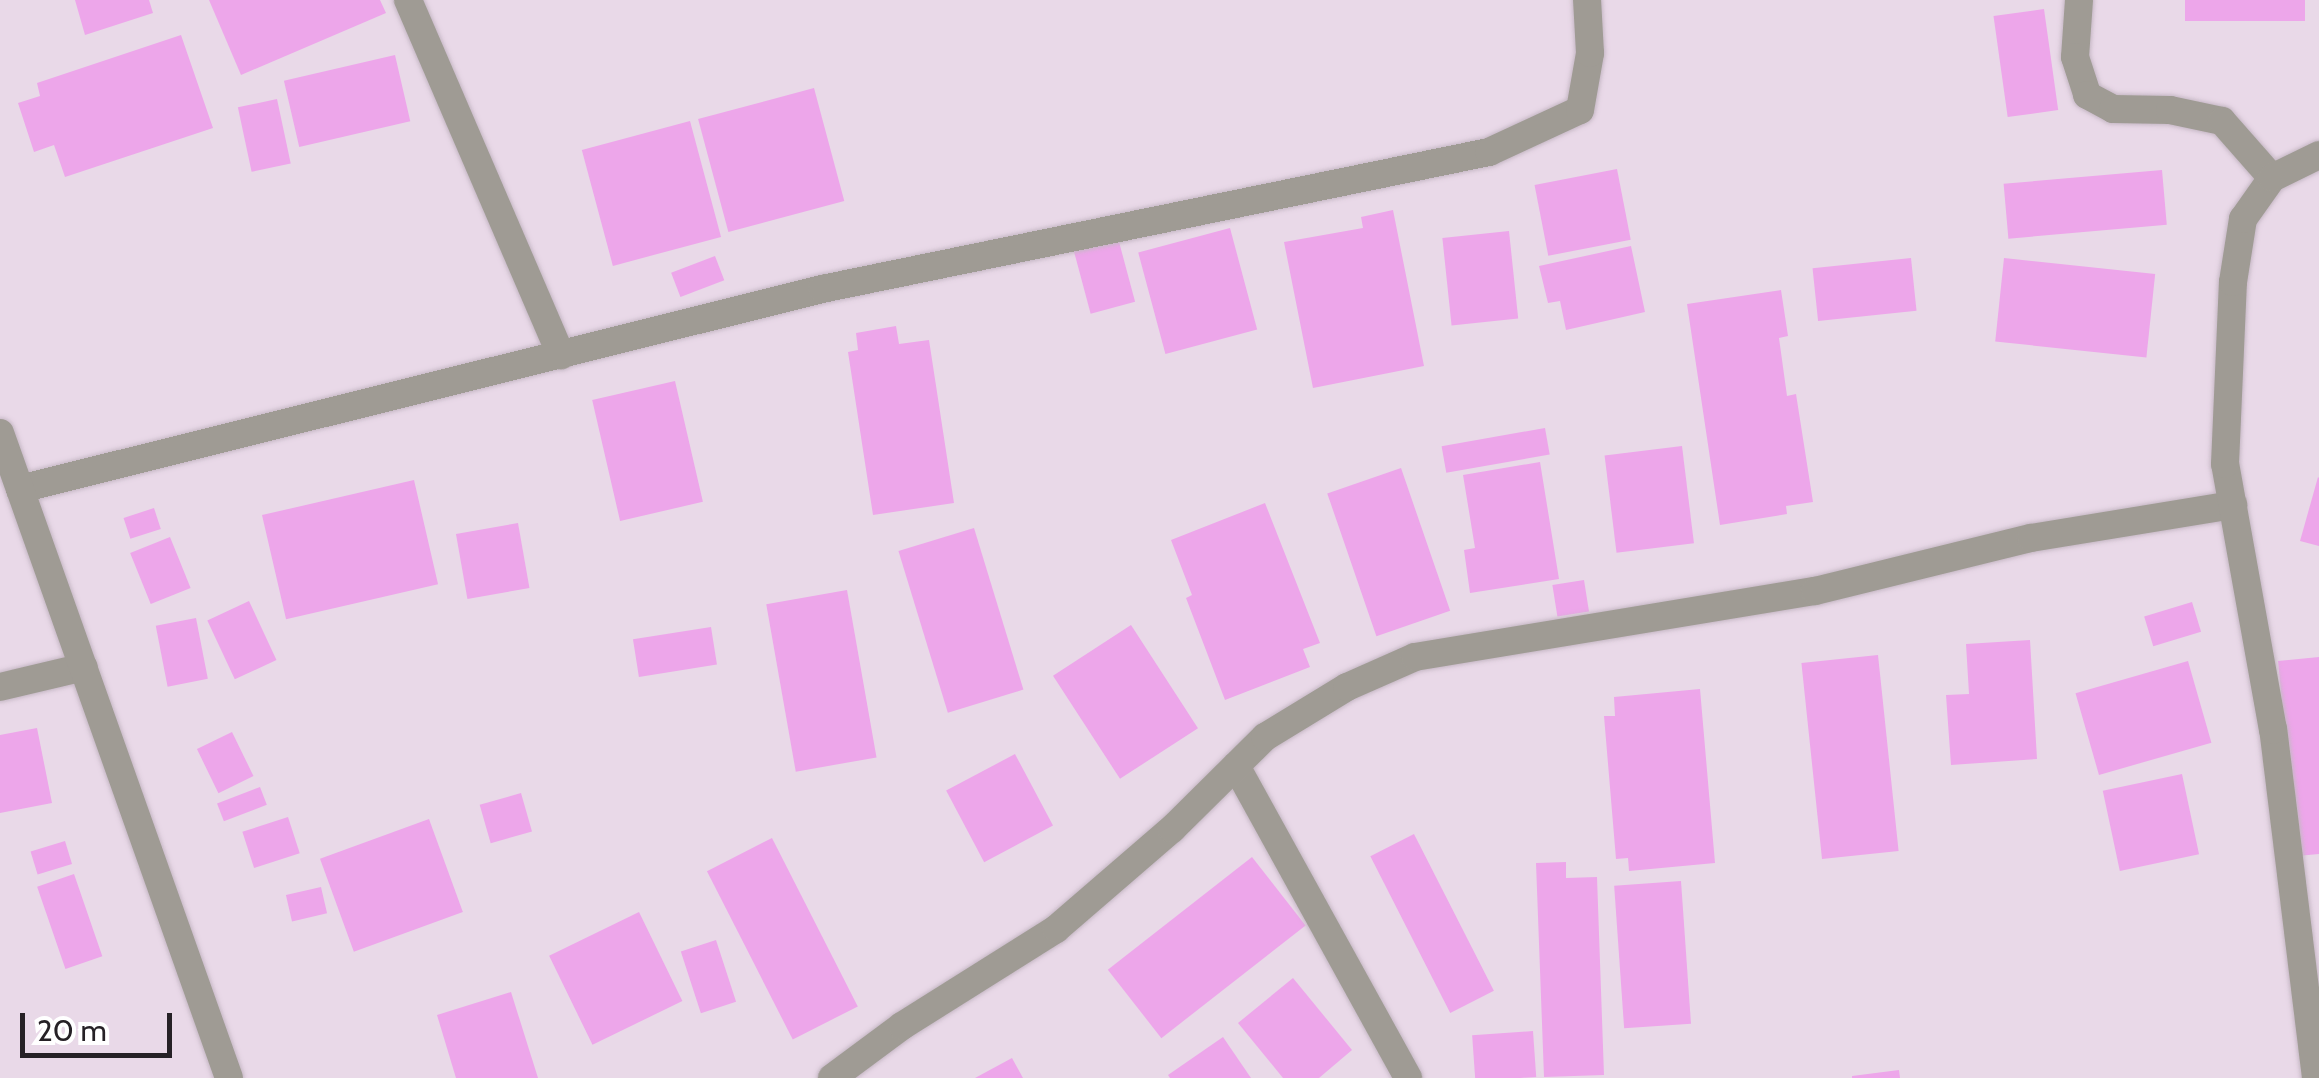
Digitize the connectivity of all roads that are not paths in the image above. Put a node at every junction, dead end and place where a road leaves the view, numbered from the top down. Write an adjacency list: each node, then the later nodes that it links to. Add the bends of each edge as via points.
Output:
1 (408, 0): 6 (street)
2 (1587, 0): 6 (street, via 1590,53 1580,110 1489,152 822,290)
3 (2079, 0): 5 (street, via 2075,57 2087,95 2113,109 2170,110 2222,121)
4 (2319, 155): 5 (street)
5 (2272, 178): 9 (street, via 2243,219 2233,282 2225,464)
6 (560, 355): 8 (street)
7 (0, 432): 8 (street)
8 (20, 489): 10 (street)
9 (2233, 505): 12 (street, via 2032,538 1814,590 1416,657 1347,687 1264,737); 16 (street, via 2273,730)
10 (84, 667): 11 (street); 13 (street)
11 (0, 687)
12 (1236, 766): 14 (street, via 1056,929); 15 (street)
13 (229, 1078)
14 (832, 1078)
15 (1408, 1078)
16 (2316, 1078)

